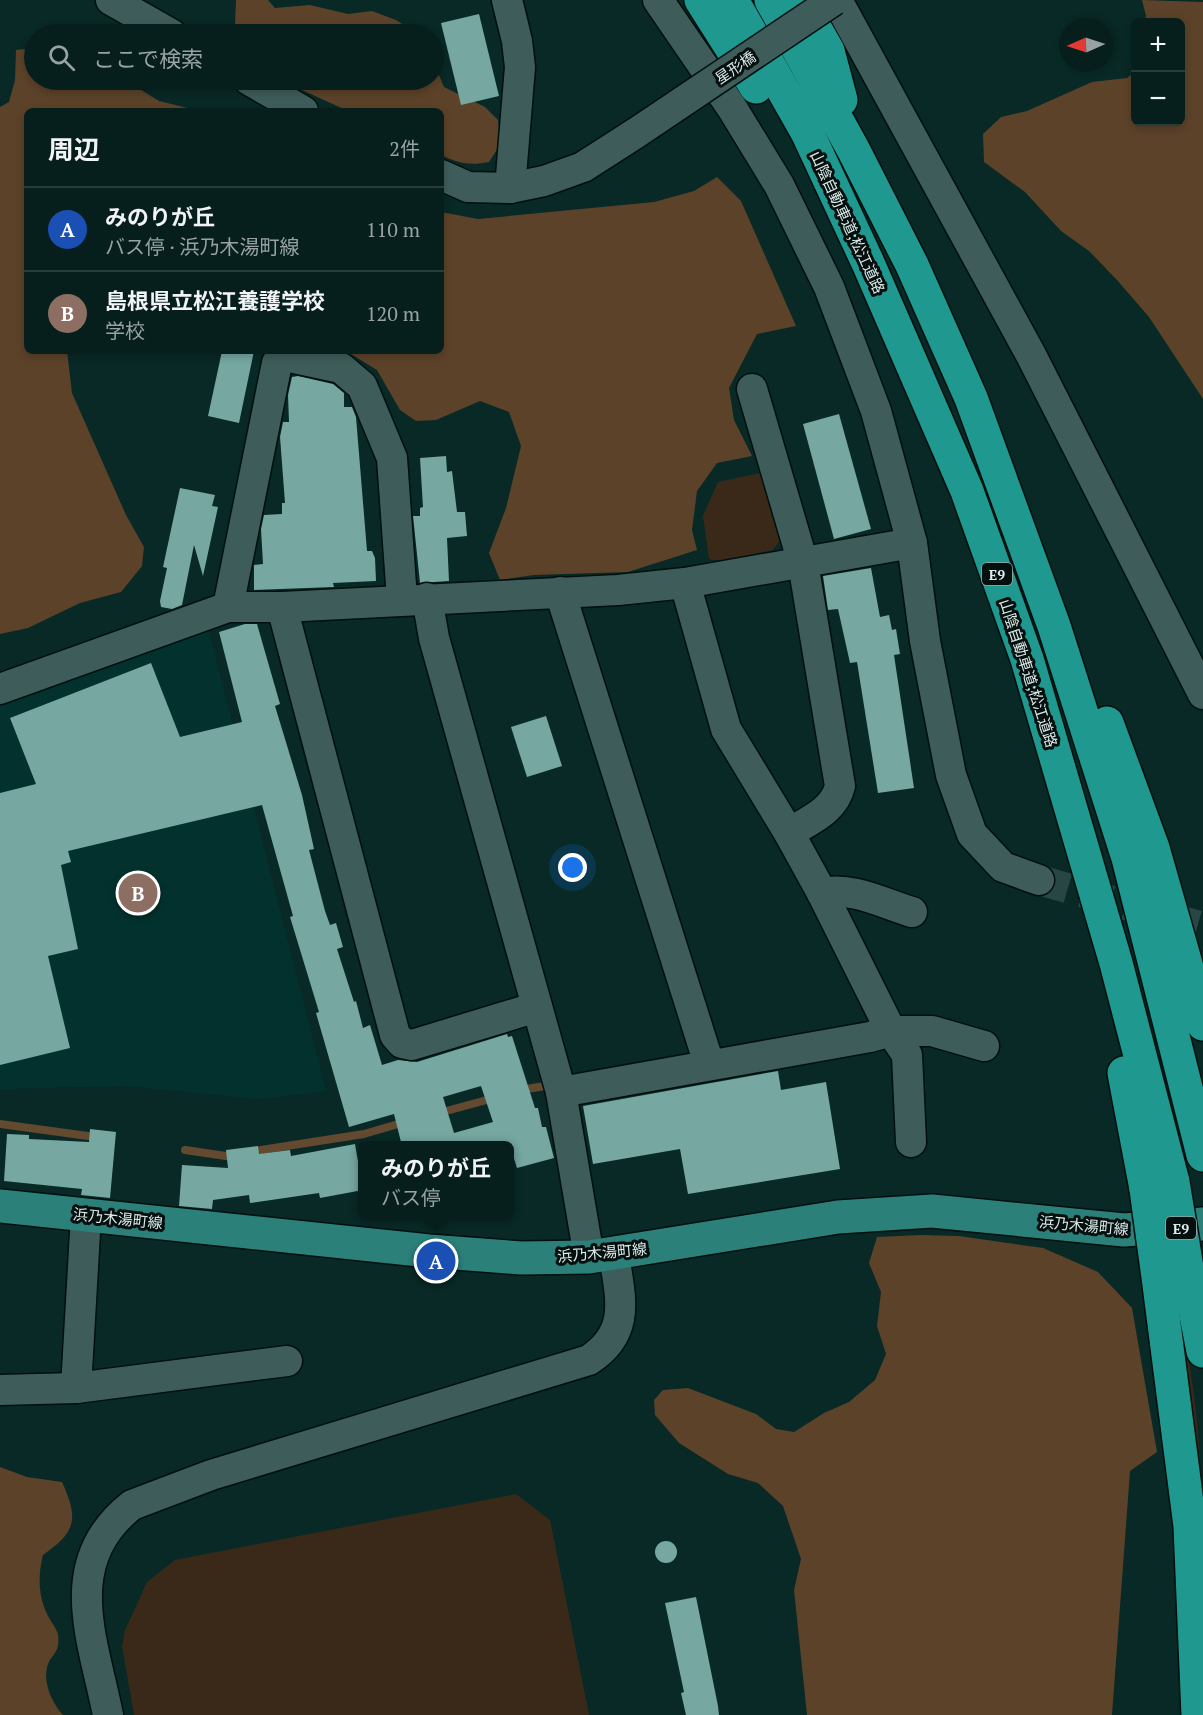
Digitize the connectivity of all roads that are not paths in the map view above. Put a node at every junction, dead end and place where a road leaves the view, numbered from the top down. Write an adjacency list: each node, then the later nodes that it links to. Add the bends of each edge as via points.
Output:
1 (111, 0): 9 (street)
2 (507, 0): 14 (street, via 520,67)
3 (658, 0): 18 (street, via 779,185 829,287 876,411)
4 (701, 0): 15 (highway)
5 (732, 0): 15 (highway, 山陰自動車道;松江道路 / E9, via 807,132)
6 (771, 0): 12 (highway, E9)
7 (799, 0): 12 (highway, via 828,51)
8 (836, 0): 14 (street, 星形橋, bridge, via 583,168 544,182); 26 (street, via 1031,355)
9 (153, 24)
10 (266, 90): 11 (street)
11 (298, 108)
12 (853, 148): 17 (highway, E9, via 912,265)
13 (444, 176): 14 (street, 星形橋, via 468,186)
14 (510, 188)
15 (868, 263): 43 (highway, 山陰自動車道;松江道路 / E9, bridge, via 967,491 1027,659 1116,963 1116,1031 1160,1186)
16 (752, 389): 19 (street)
17 (971, 398): 32 (highway, via 1053,575 1153,848); 38 (highway, E9, via 1054,626 1128,858)
18 (912, 543): 19 (street); 28 (street, via 951,775 972,834 1004,867)
19 (803, 563): 20 (street); 27 (street, via 840,786 831,807)
20 (685, 583): 21 (street); 27 (street, via 726,729)
21 (560, 592): 22 (street); 35 (street)
22 (415, 599): 23 (street); 24 (street, via 392,458 362,386 341,368 285,356 277,363); 31 (street, via 434,638)
23 (282, 607): 24 (street); 31 (street, via 395,1035 402,1043 412,1045)
24 (228, 608): 25 (street)
25 (0, 689)
26 (1203, 694)
27 (789, 832): 29 (street)
28 (1039, 880)
29 (822, 893): 30 (street, via 855,894); 33 (street)
30 (912, 912)
31 (537, 1007): 36 (street)
32 (1203, 1024)
33 (891, 1031): 34 (street, via 932,1031); 35 (street); 37 (street, via 907,1055)
34 (984, 1046)
35 (709, 1064): 36 (street)
36 (561, 1092): 42 (street)
37 (911, 1142)
38 (1203, 1155)
39 (0, 1206): 40 (main road, 浜乃木湯町線)
40 (86, 1215): 42 (main road, 浜乃木湯町線, via 429,1251 521,1258); 46 (street)
41 (1203, 1224): 42 (main road, 浜乃木湯町線, via 1124,1230 932,1211 838,1217)
42 (602, 1255): 48 (street, via 621,1304 618,1326 610,1343 588,1360 211,1475 123,1512 103,1533 88,1569 86,1608)
43 (1173, 1276): 44 (highway); 49 (highway)
44 (1203, 1351)
45 (287, 1361): 46 (street)
46 (76, 1388): 47 (street)
47 (0, 1389)
48 (108, 1715)
49 (1198, 1715)

